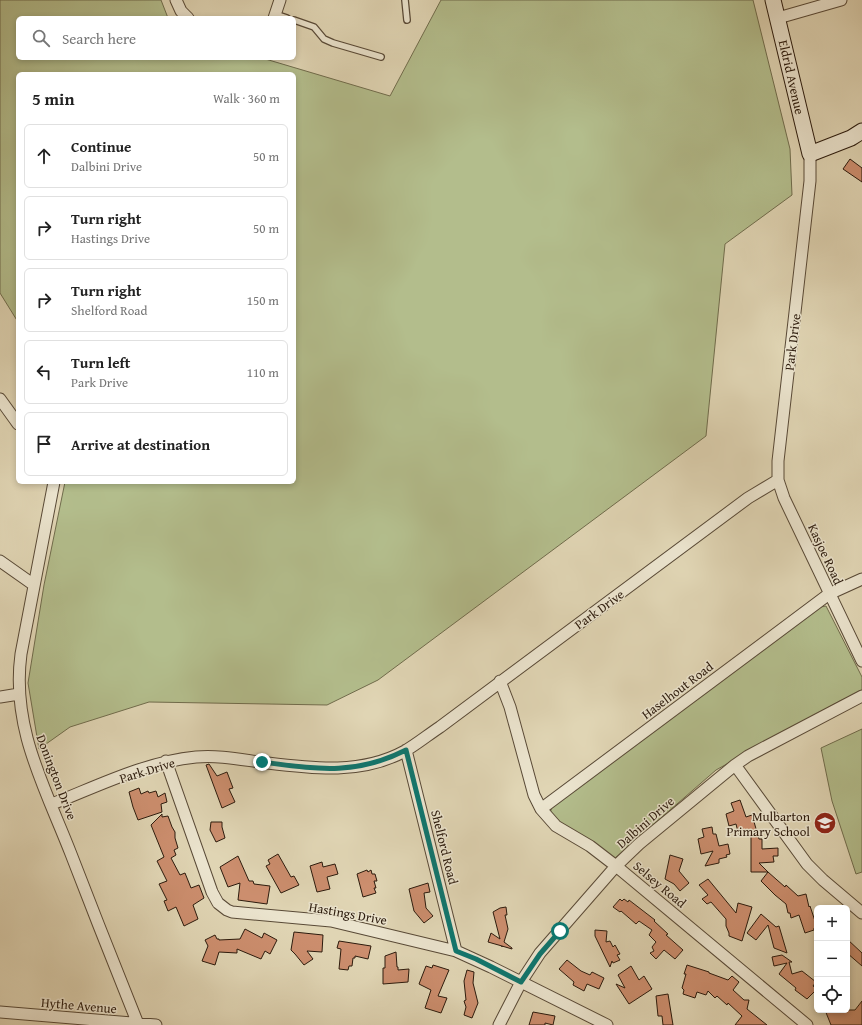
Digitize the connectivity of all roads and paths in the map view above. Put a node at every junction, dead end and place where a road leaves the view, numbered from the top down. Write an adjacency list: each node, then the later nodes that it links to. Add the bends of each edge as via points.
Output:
1 (176, 0): 6 (street)
2 (280, 0): 7 (street)
3 (405, 0): 9 (lane)
4 (774, 0): 8 (street, Eldrid Avenue)
5 (841, 0): 8 (street)
6 (186, 16)
7 (275, 16)
8 (778, 18): 13 (street, Eldrid Avenue)
9 (407, 20)
10 (296, 21): 11 (lane, via 314,27 324,39 333,43)
11 (381, 57)
12 (862, 131): 13 (street)
13 (810, 154): 16 (street, Park Drive, via 810,181 778,461)
14 (0, 399): 15 (street)
15 (16, 421)
16 (778, 480): 21 (street, Kasjoe Road); 23 (street, Park Drive, via 748,498)
17 (54, 484): 20 (street, Donington Drive)
18 (0, 561): 20 (street)
19 (862, 579): 21 (street, Haselhout Road)
20 (34, 585): 24 (street, Donington Drive, via 20,661)
21 (829, 594): 22 (street, Kasjoe Road); 31 (street, Haselhout Road)
22 (862, 661)
23 (500, 681): 27 (street, Park Drive); 31 (street, Selsey Road, via 510,707 534,794)
24 (19, 694): 26 (street); 30 (street, Donington Drive, via 28,746)
25 (862, 696): 29 (street, Dalbini Drive, via 782,737)
26 (0, 697)
27 (406, 750): 28 (street, Park Drive, via 392,757 342,769 320,769 215,756); 34 (street, Shelford Road)
28 (166, 762): 30 (street, Park Drive); 34 (street, Hastings Drive, via 212,892 218,903 227,910 331,921)
29 (735, 765): 32 (street, Dalbini Drive); 33 (street, via 807,864)
30 (52, 804): 37 (street, Donington Drive)
31 (541, 809): 32 (street, Selsey Road, via 556,826 590,846)
32 (616, 866): 35 (street, Dalbini Drive, via 540,954); 41 (street, Selsey Road)
33 (862, 913)
34 (456, 951): 35 (street, Hastings Drive)
35 (521, 982): 39 (street, Dalbini Drive); 40 (street, Hastings Drive)
36 (0, 1012): 37 (street, Hythe Avenue)
37 (138, 1024): 38 (street, Hythe Avenue)
38 (156, 1025)
39 (499, 1025)
40 (607, 1025)
41 (807, 1025)

